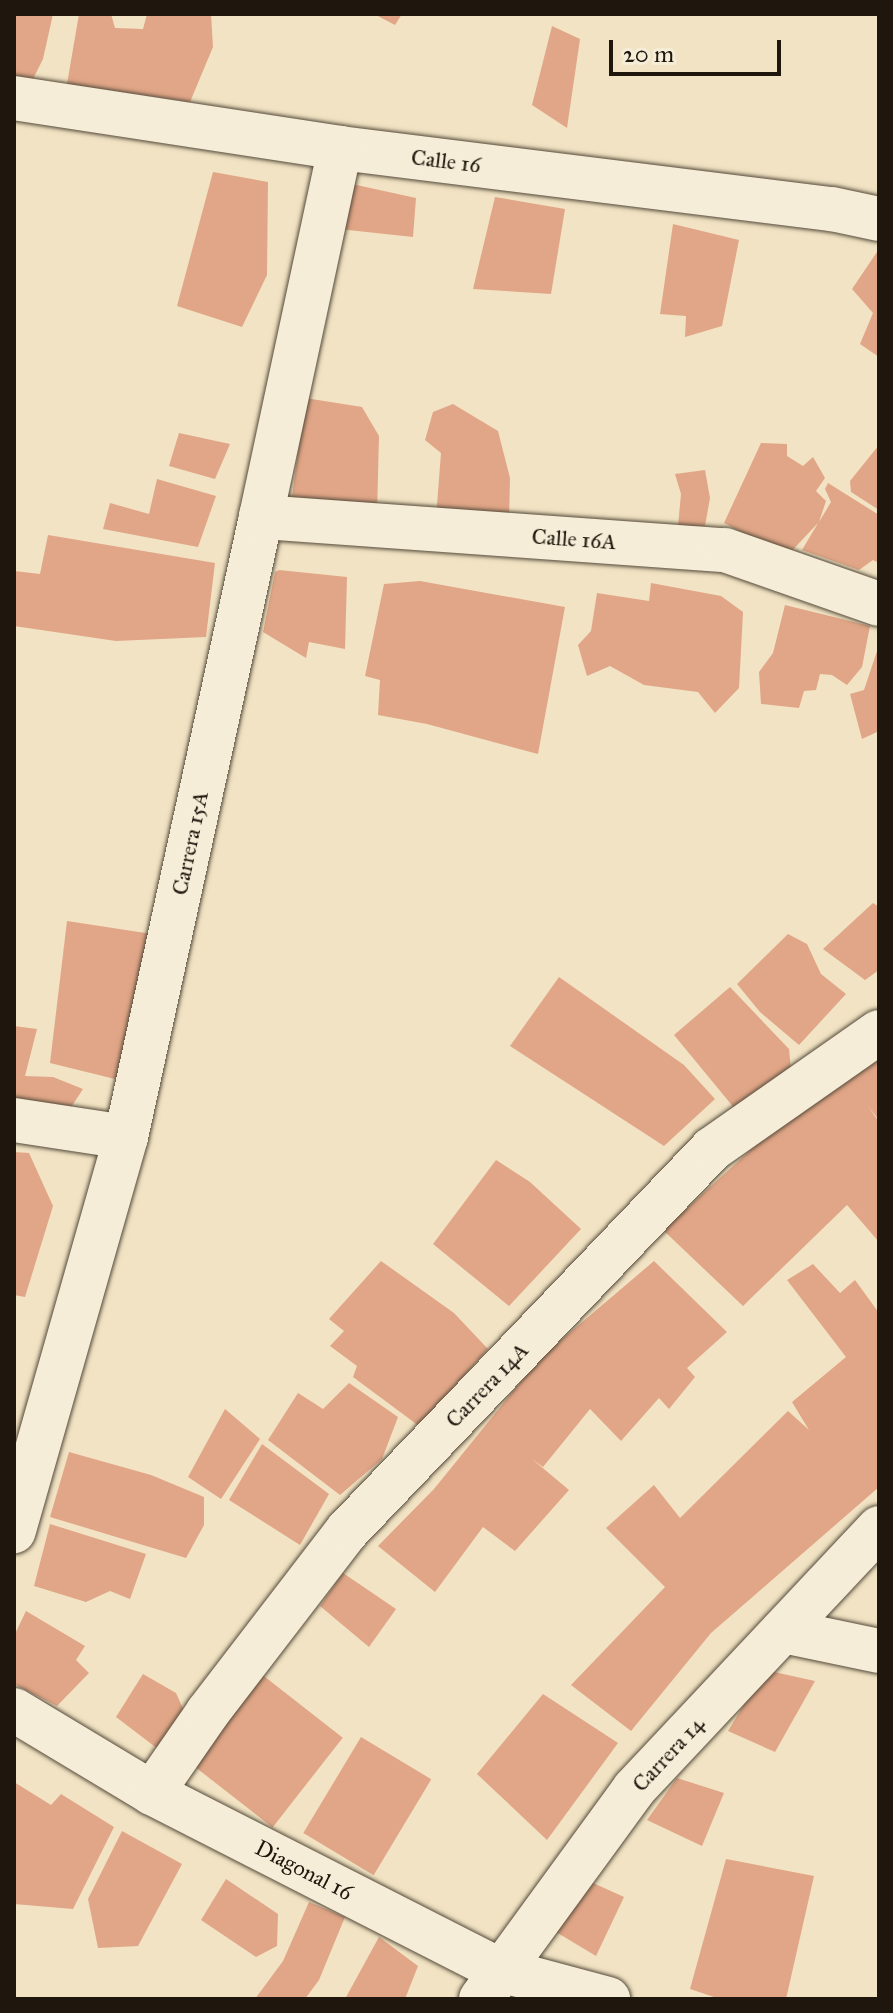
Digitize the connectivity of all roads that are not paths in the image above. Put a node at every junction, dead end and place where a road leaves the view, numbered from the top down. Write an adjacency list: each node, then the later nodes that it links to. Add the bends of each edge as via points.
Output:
1 (14, 98): 2 (street, Calle 16)
2 (340, 148): 3 (street, Calle 16); 4 (street, Carrera 15A)
3 (879, 219)
4 (261, 517): 5 (street, Calle 16A, via 725,550); 8 (street, Carrera 15A)
5 (879, 604)
6 (879, 1032): 14 (street, Carrera 14A, via 712,1149 347,1531)
7 (14, 1120): 8 (street)
8 (126, 1137): 10 (street, Carrera 15A)
9 (879, 1528): 11 (street, Carrera 14)
10 (14, 1531)
11 (783, 1631): 12 (street); 15 (street, Carrera 14, via 634,1789)
12 (879, 1651)
13 (14, 1710): 14 (street, Diagonal 16)
14 (152, 1793): 15 (street, Diagonal 16)
15 (490, 1984): 16 (street, Diagonal 16)
16 (608, 1999)

